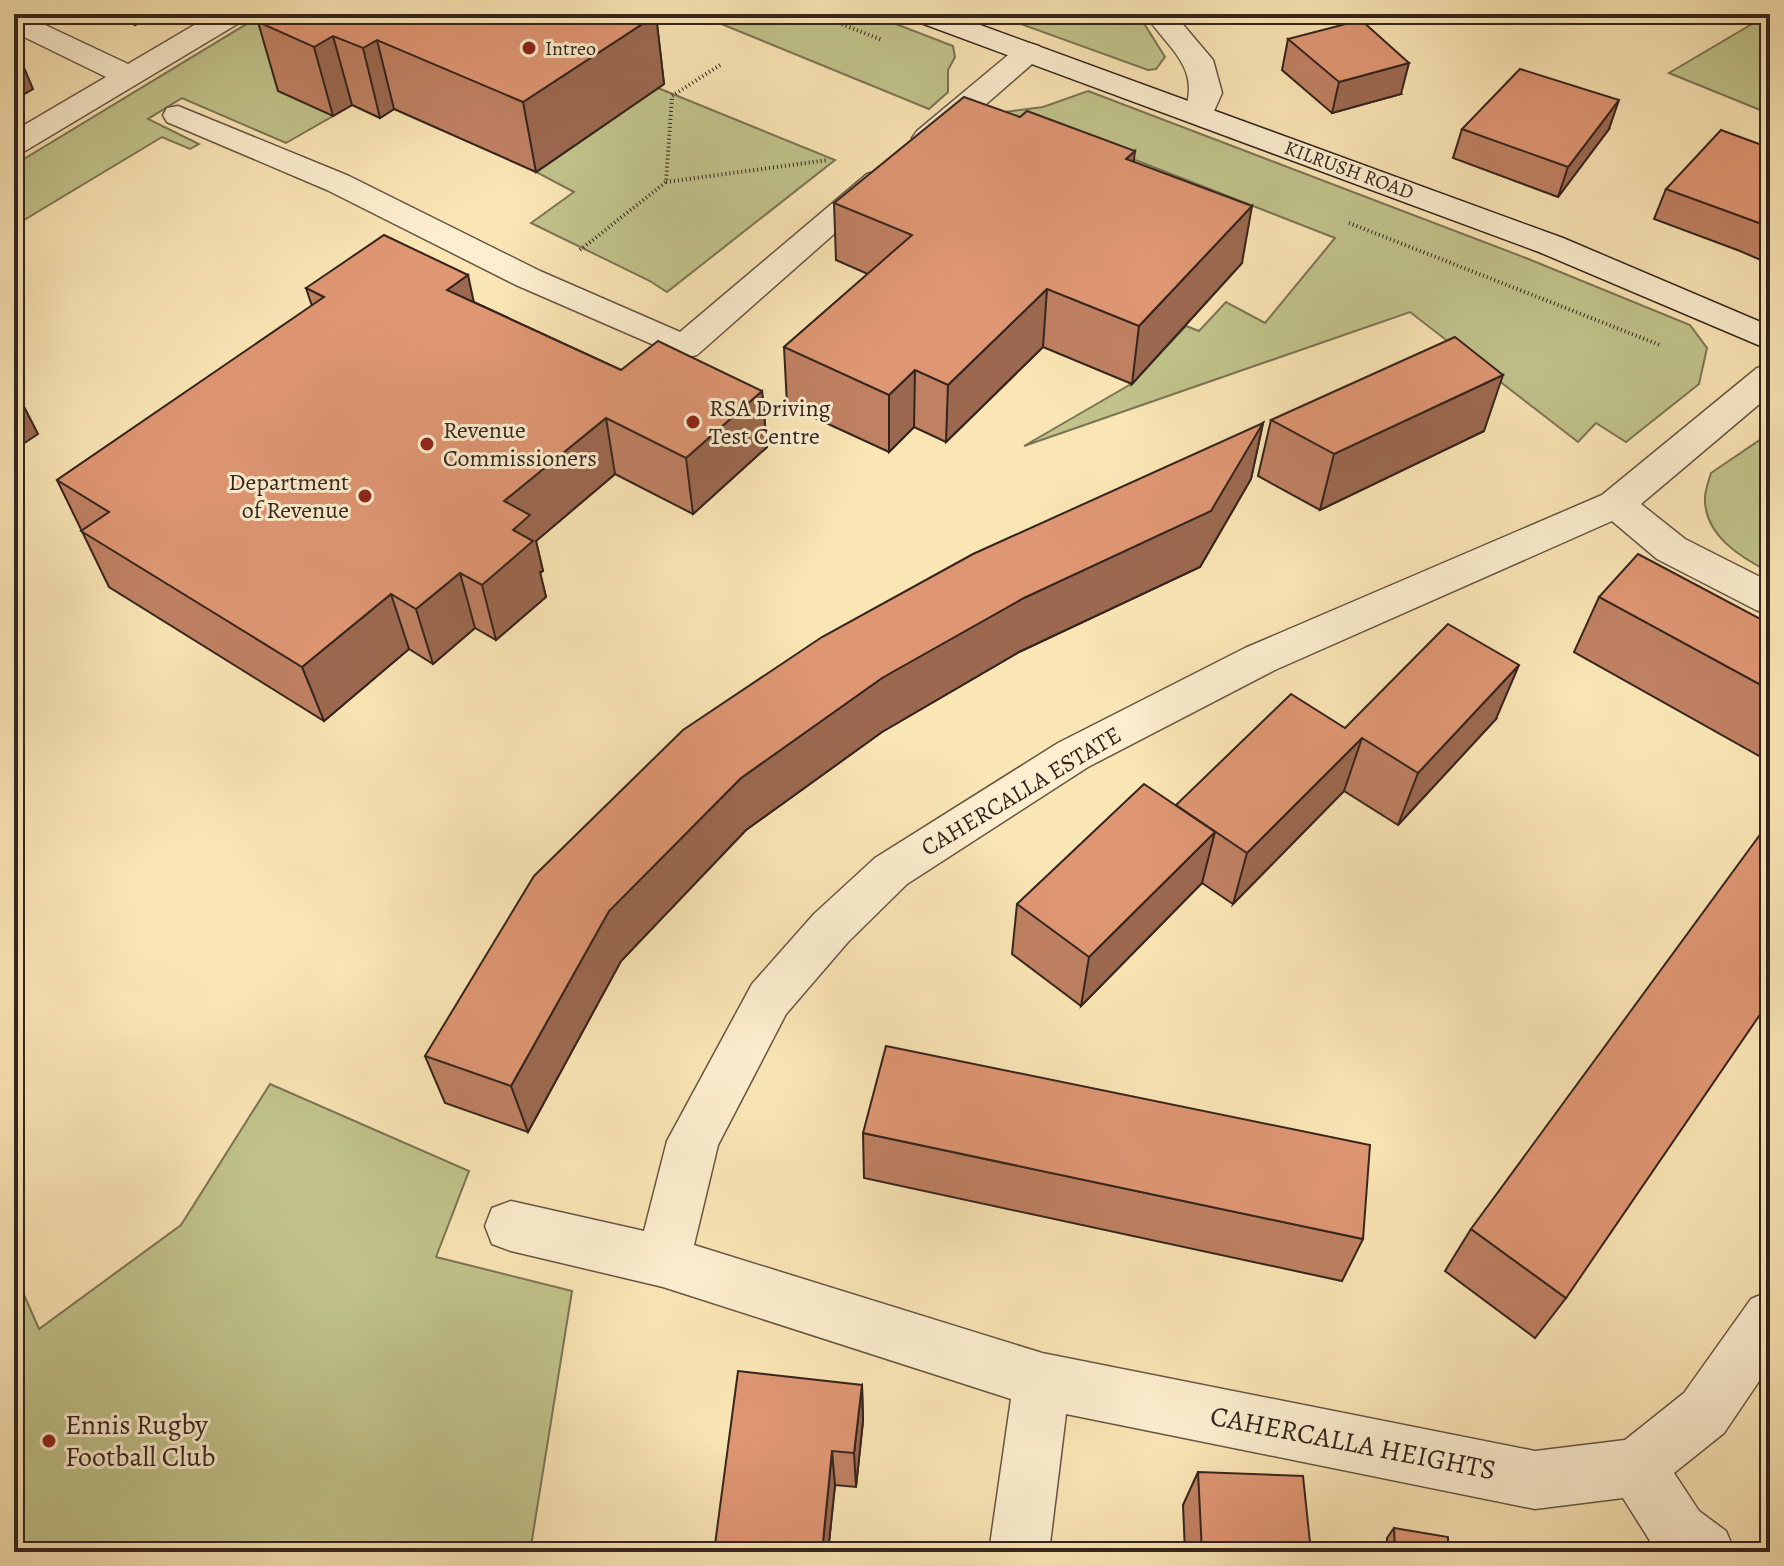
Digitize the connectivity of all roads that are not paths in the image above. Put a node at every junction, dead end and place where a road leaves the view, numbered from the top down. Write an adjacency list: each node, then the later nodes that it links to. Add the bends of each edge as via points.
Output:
1 (234, 14): 6 (street)
2 (923, 14): 5 (street, KILRUSH ROAD)
3 (1159, 14): 7 (street, via 1198,60 1207,93)
4 (14, 21): 6 (street)
5 (1029, 52): 7 (street, KILRUSH ROAD); 8 (street, via 684,347 338,183)
6 (129, 76): 9 (street)
7 (1199, 113): 10 (street, KILRUSH ROAD, via 1551,245)
8 (178, 115)
9 (14, 144)
10 (1770, 339)
11 (1770, 376): 12 (street, CAHERCALLA ESTATE)
12 (1616, 504): 13 (street, via 1671,549); 15 (street, CAHERCALLA ESTATE, via 1260,659 1073,755 891,871 831,928 769,999 693,1141)
13 (1770, 600)
14 (511, 1226): 15 (street)
15 (663, 1261): 17 (street)
16 (1770, 1318): 18 (street, via 1704,1413)
17 (1042, 1381): 18 (street, CAHERCALLA HEIGHTS, via 1535,1480); 19 (street)
18 (1637, 1467): 20 (street, via 1678,1532)
19 (1019, 1552)
20 (1705, 1552)

